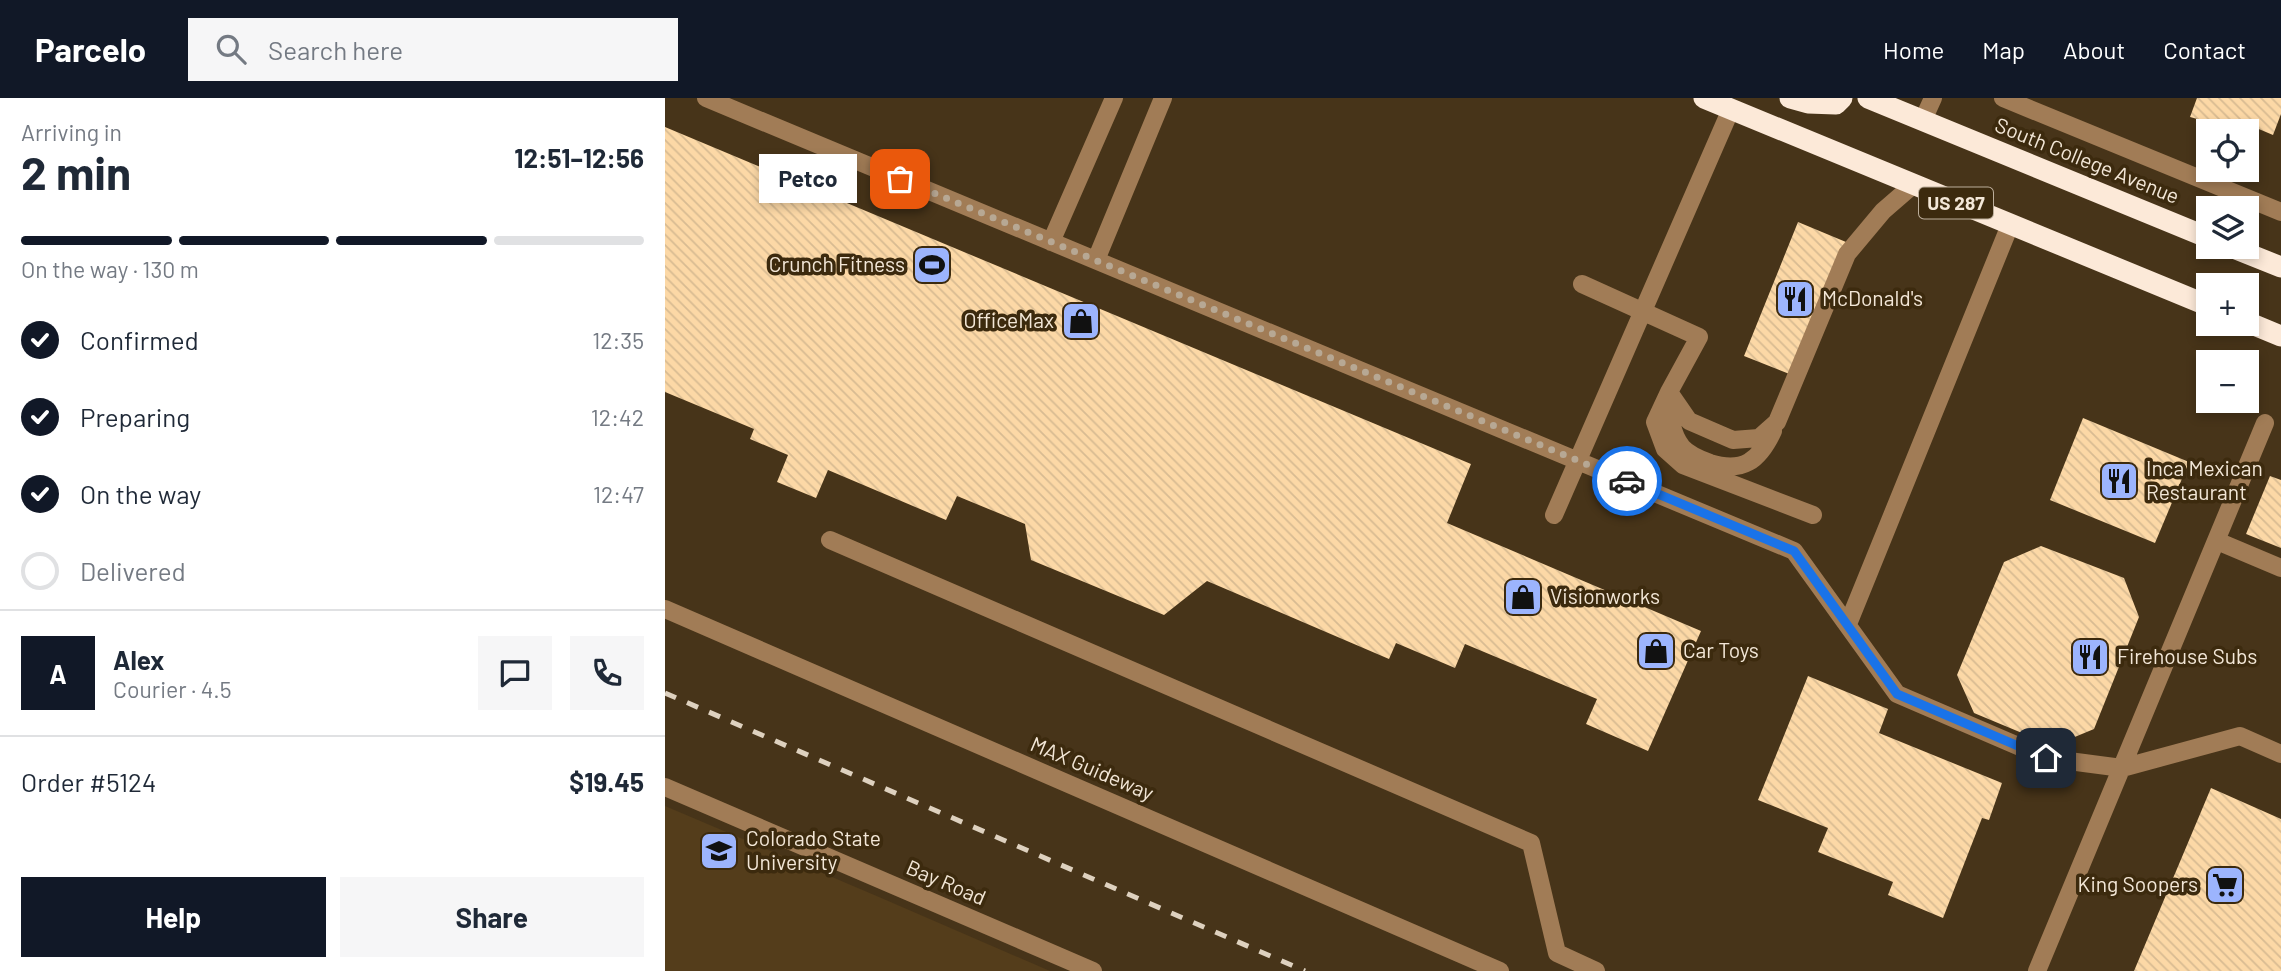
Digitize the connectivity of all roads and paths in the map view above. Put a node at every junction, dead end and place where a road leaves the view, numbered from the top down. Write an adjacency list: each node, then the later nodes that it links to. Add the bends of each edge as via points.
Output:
1 (706, 98): 16 (street)
2 (1114, 98): 16 (street)
3 (1163, 98): 18 (street)
4 (1704, 98): 10 (highway, US 287)
5 (1790, 98): 6 (highway, via 1836,104)
6 (1842, 98)
7 (1868, 98): 11 (highway, South College Avenue)
8 (1933, 98): 11 (street)
9 (2003, 98): 13 (street)
10 (1740, 104): 12 (highway, US 287); 22 (street)
11 (1923, 120): 15 (highway, South College Avenue)
12 (1913, 186): 14 (highway, US 287); 26 (street, via 1882,211 1847,254)
13 (2281, 212)
14 (2010, 225): 21 (highway, US 287); 35 (street)
15 (2196, 233)
16 (1051, 242): 18 (street)
17 (2259, 258): 19 (highway)
18 (1095, 260): 28 (street)
19 (2281, 267)
20 (1581, 284): 22 (street)
21 (2196, 301)
22 (1644, 311): 25 (street, via 1699,337); 28 (street)
23 (2259, 327): 24 (highway)
24 (2281, 336)
25 (1669, 392): 26 (street, via 1689,421 1733,440 1759,438); 26 (street, via 1671,424 1683,447 1728,468 1750,463 1766,446); 29 (street, via 1655,422 1665,449 1683,465)
26 (1777, 422)
27 (2265, 423): 32 (street)
28 (1578, 461): 30 (street); 35 (street, via 1794,551)
29 (1813, 514)
30 (1554, 515)
31 (830, 540): 41 (street, via 1531,843 1557,953)
32 (2217, 541): 33 (street); 37 (street)
33 (2281, 568)
34 (665, 609): 40 (street, MAX Guideway)
35 (1848, 624): 37 (street, via 1897,694 2046,758)
36 (2281, 754): 37 (street, via 2240,736)
37 (2122, 768): 42 (street)
38 (665, 787): 39 (street, Bay Road)
39 (1093, 971)
40 (1500, 971)
41 (1596, 971)
42 (2037, 971)

